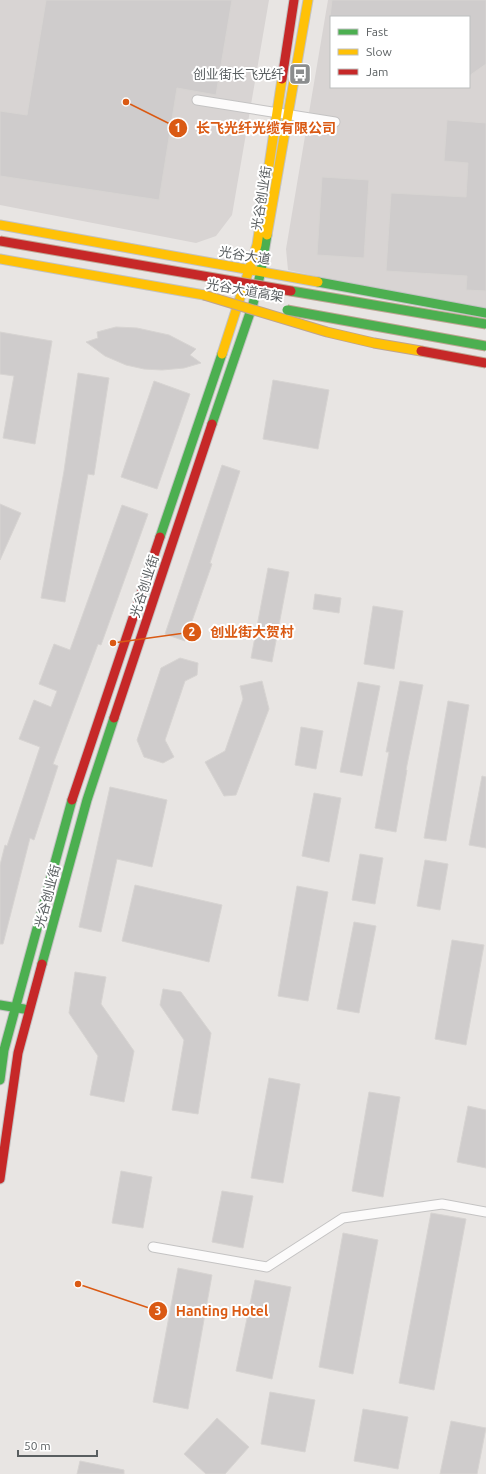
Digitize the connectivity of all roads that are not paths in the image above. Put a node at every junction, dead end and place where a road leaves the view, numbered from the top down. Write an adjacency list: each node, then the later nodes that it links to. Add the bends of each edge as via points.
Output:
1 (294, 0): 4 (main road, 光谷创业街)
2 (308, 0): 5 (main road, 光谷创业街)
3 (197, 100): 4 (street)
4 (277, 113): 5 (street); 11 (main road, 光谷创业街, via 257,245)
5 (288, 115): 6 (street); 12 (main road, 光谷创业街)
6 (335, 122)
7 (0, 225): 11 (main road, 光谷大道)
8 (0, 241): 17 (main road, 光谷大道高架, bridge)
9 (0, 259): 13 (main road, 光谷大道高架)
10 (0, 264): 14 (main road, via 199,302)
11 (250, 270): 12 (main road, 光谷大道); 14 (main road, 光谷创业街)
12 (262, 271): 15 (main road, 光谷创业街); 16 (main road, 光谷大道)
13 (204, 295): 18 (main road, 光谷大道高架, bridge); 20 (main road, bridge, via 326,332)
14 (239, 299): 15 (main road); 22 (main road, 光谷创业街, via 74,795)
15 (253, 304): 19 (main road, via 278,314); 23 (main road, 光谷创业街, via 87,800)
16 (486, 313)
17 (486, 324)
18 (486, 346)
19 (486, 353)
20 (486, 363)
21 (0, 1005): 22 (main road)
22 (16, 1008): 23 (main road); 24 (main road, 光谷创业街, via 4,1050)
23 (30, 1010): 25 (main road, 光谷创业街, via 18,1053)
24 (0, 1080)
25 (0, 1180)
26 (486, 1212): 27 (street, via 442,1204 343,1218 267,1268)
27 (153, 1246)

